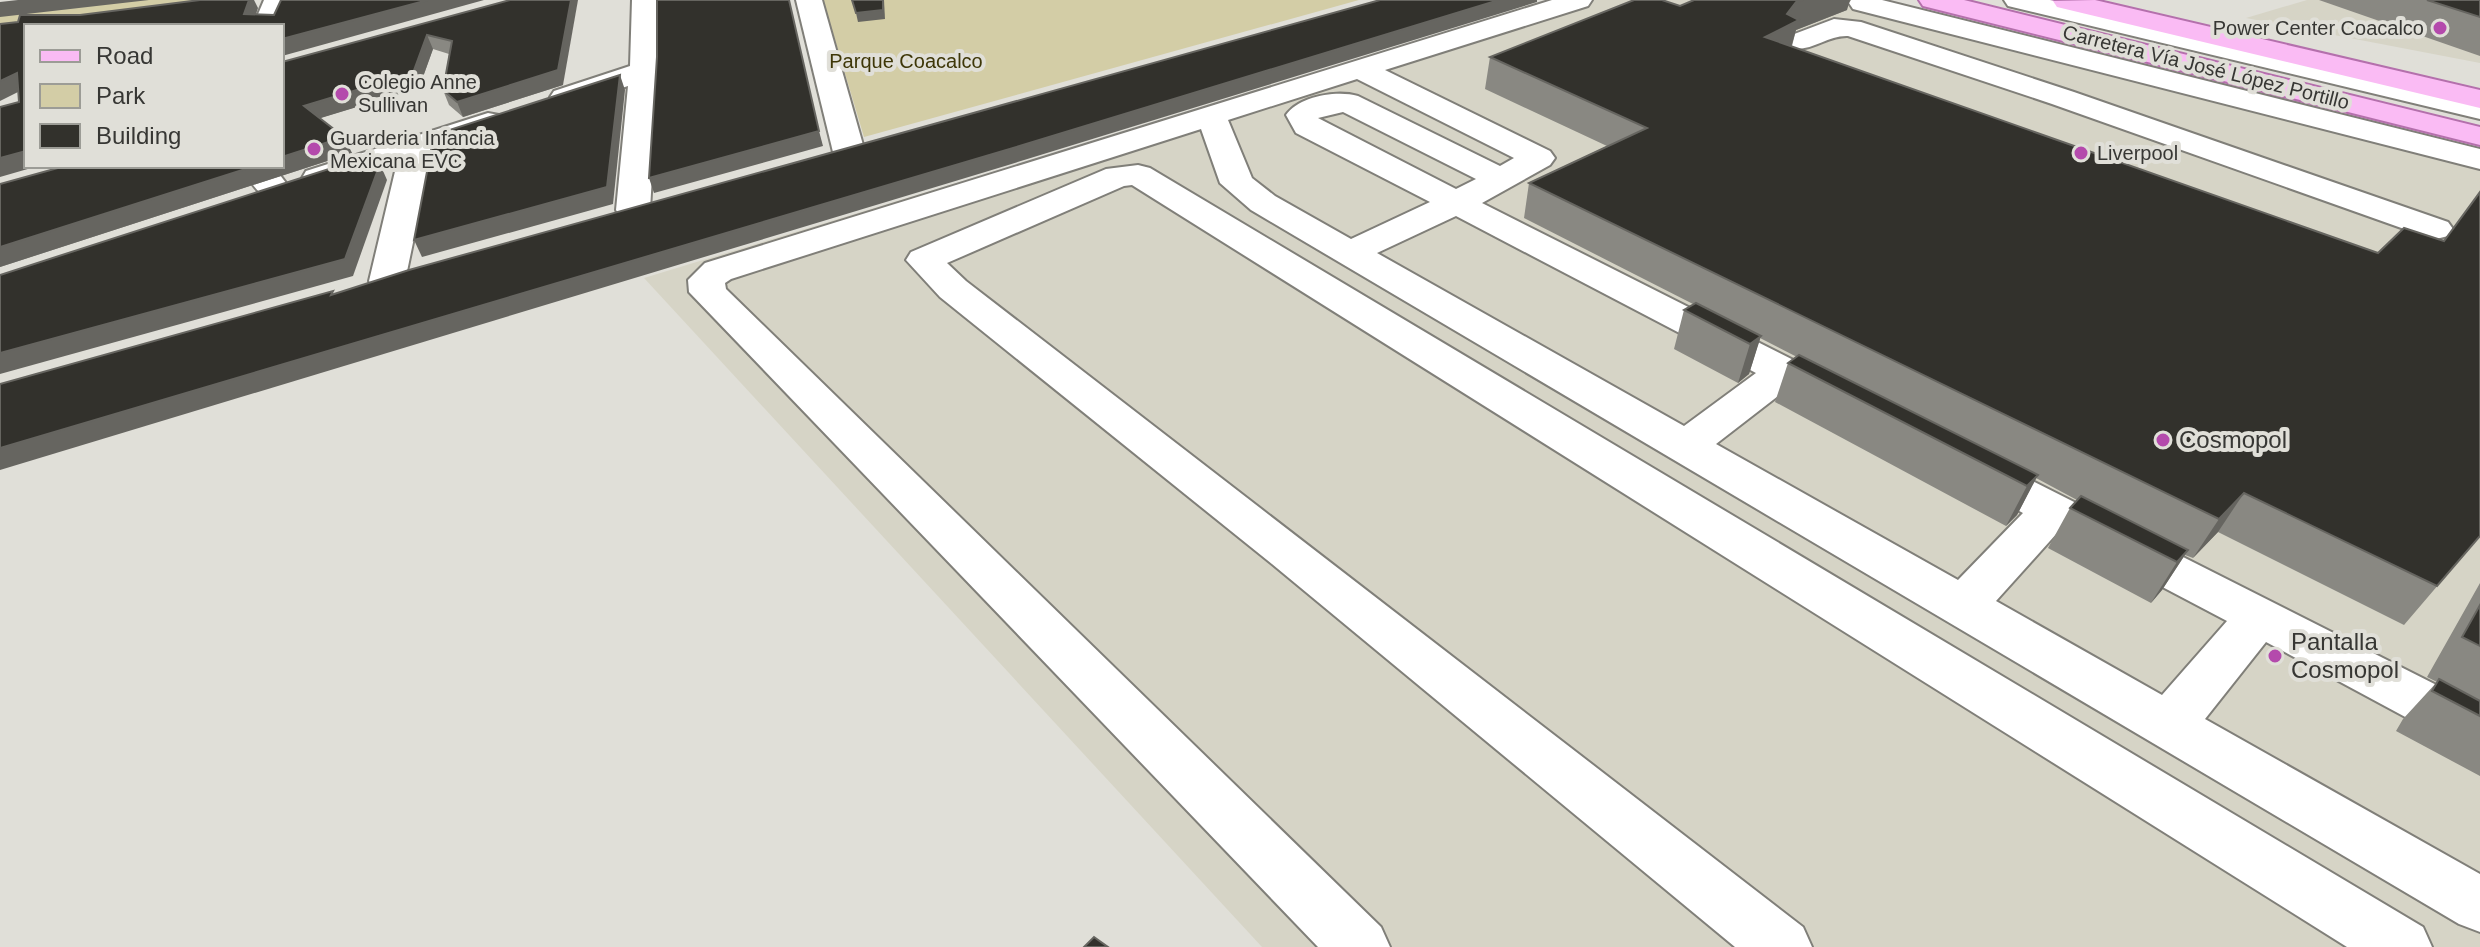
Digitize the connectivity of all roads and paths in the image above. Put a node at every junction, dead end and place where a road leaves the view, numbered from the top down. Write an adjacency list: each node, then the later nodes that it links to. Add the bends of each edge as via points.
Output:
1 (277, 0): 11 (street)
2 (645, 0): 15 (street)
3 (809, 0): 24 (street)
4 (1579, 0): 14 (street)
5 (1851, 0): 12 (street)
6 (1932, 0): 22 (main road, Carretera Vía José López Portillo)
7 (1959, 0): 20 (street)
8 (2017, 0): 18 (street)
9 (2060, 0): 17 (main road, Carretera Vía José López Portillo)
10 (2137, 0): 16 (street)
11 (268, 24)
12 (1987, 35): 21 (street); 28 (street, via 2109,83)
13 (1799, 42): 33 (street, via 1834,27 1851,28)
14 (1359, 69): 19 (street); 27 (street, via 1539,158)
15 (644, 71): 23 (street); 31 (street)
16 (2480, 81)
17 (2480, 99)
18 (2480, 110)
19 (1211, 116): 32 (street, via 1237,183); 49 (street, via 718,271 706,280 708,292)
20 (2480, 127)
21 (2374, 132): 25 (street); 26 (street)
22 (2480, 136)
23 (417, 145): 29 (street); 36 (street)
24 (849, 152)
25 (2480, 159)
26 (2480, 177)
27 (1501, 179): 30 (street); 30 (street, via 1347,102 1301,115 1307,126)
28 (2480, 185)
29 (259, 186)
30 (1458, 202): 35 (street); 37 (street)
31 (633, 211)
32 (1304, 227): 34 (street); 35 (street)
33 (2436, 229)
34 (1263, 253): 40 (street); 50 (street, via 1128,173 924,260 953,289)
35 (1350, 253): 38 (street)
36 (388, 281)
37 (1785, 371): 39 (street); 41 (street)
38 (1587, 393): 40 (street); 41 (street)
39 (1870, 415)
40 (1542, 424): 51 (street)
41 (1684, 447): 44 (street)
42 (1940, 451): 43 (street)
43 (2053, 509): 44 (street); 45 (street)
44 (1961, 608): 46 (street)
45 (2248, 630): 46 (street); 47 (street)
46 (2167, 727): 48 (street)
47 (2480, 732)
48 (2480, 905)
49 (1359, 947)
50 (1781, 947)
51 (2401, 947)

